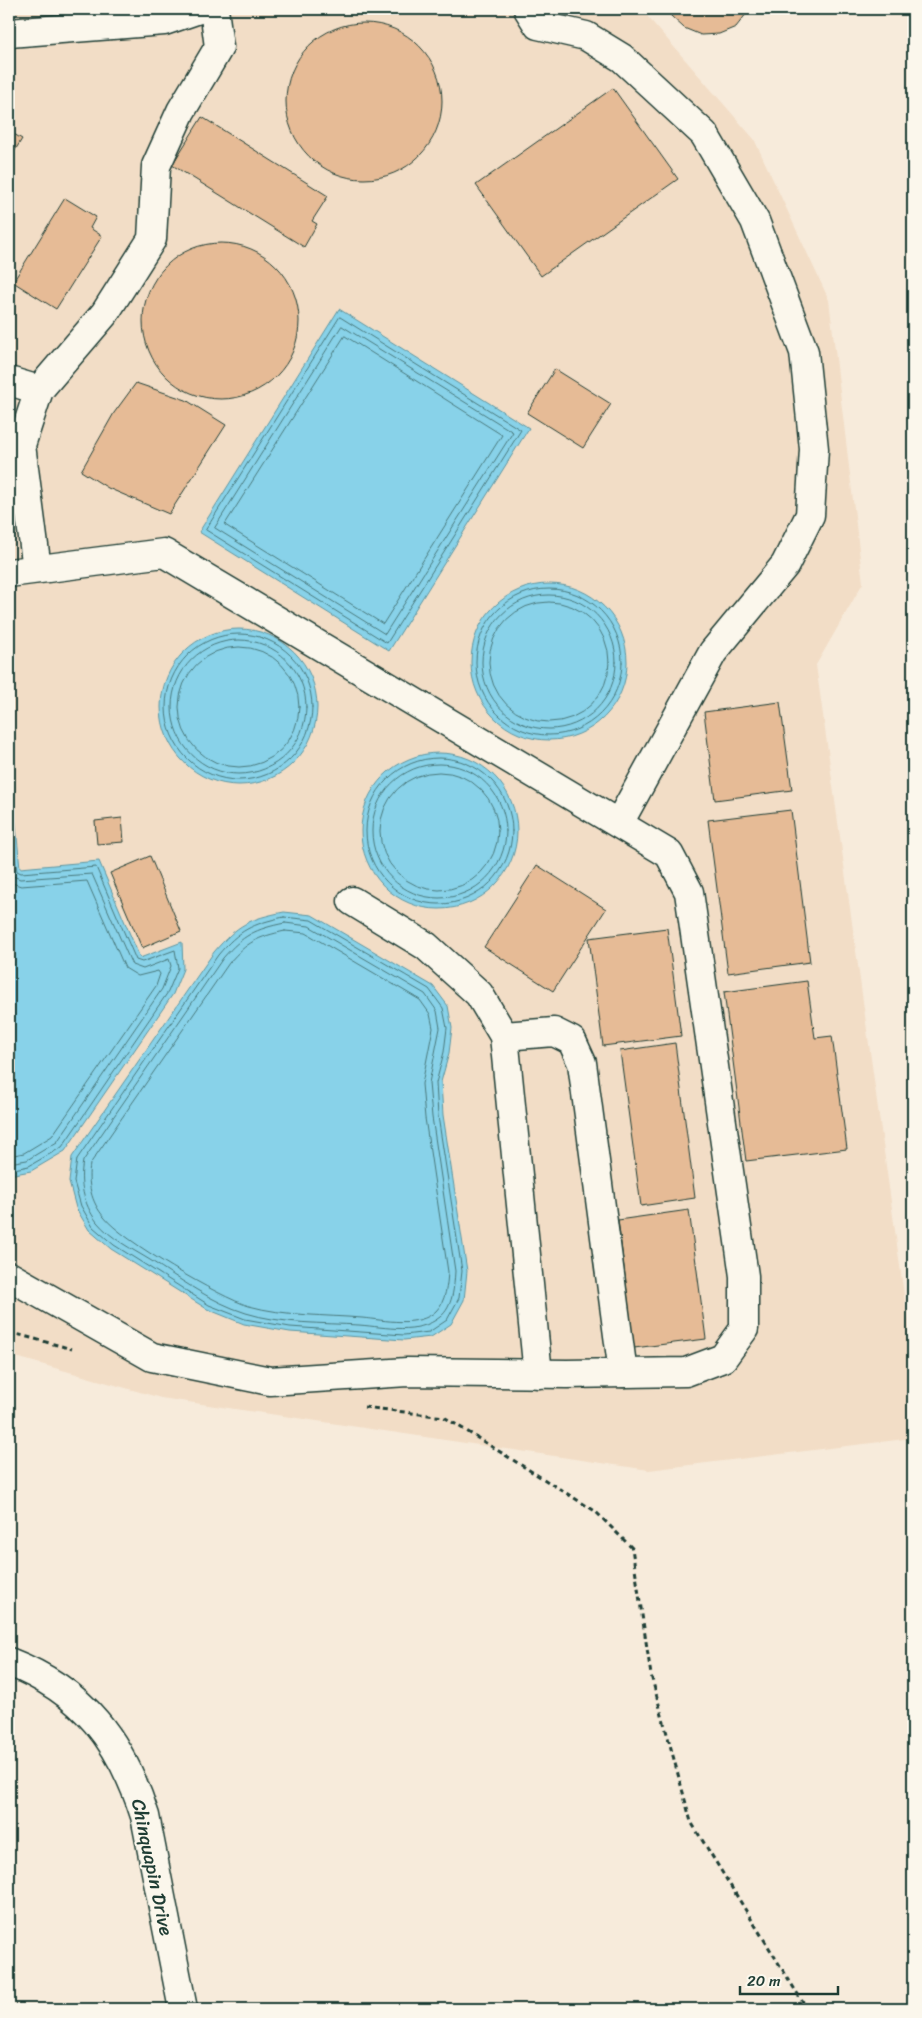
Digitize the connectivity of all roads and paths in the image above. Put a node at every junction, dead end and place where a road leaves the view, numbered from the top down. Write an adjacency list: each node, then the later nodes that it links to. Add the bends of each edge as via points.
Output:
1 (199, 9): 4 (street, via 164,21)
2 (214, 9): 6 (street, via 219,47 181,111 156,166 152,239 105,313)
3 (528, 9): 9 (street, via 538,25 586,36 622,58 704,134 755,222 804,352 814,449 810,514 786,565 713,652)
4 (9, 32)
5 (9, 380): 6 (street)
6 (39, 390): 7 (street, via 21,445)
7 (37, 569): 8 (street); 9 (street, via 164,553)
8 (9, 573)
9 (619, 822): 15 (street, via 670,854 689,892 744,1276 744,1329 723,1358 686,1372)
10 (352, 901): 11 (street, via 426,946 479,994)
11 (504, 1036): 15 (street, via 554,1032 572,1041 582,1063); 16 (street)
12 (9, 1276): 16 (street, via 152,1357 270,1381 407,1372)
13 (9, 1332): 14 (path)
14 (76, 1350)
15 (623, 1373): 16 (street)
16 (538, 1374)
17 (356, 1406): 20 (path, via 444,1417 595,1511 632,1548 651,1674 691,1822)
18 (9, 1662): 19 (street, Chinquapin Drive, via 39,1674 86,1709 120,1756 145,1816)
19 (183, 2009)
20 (807, 2009)

